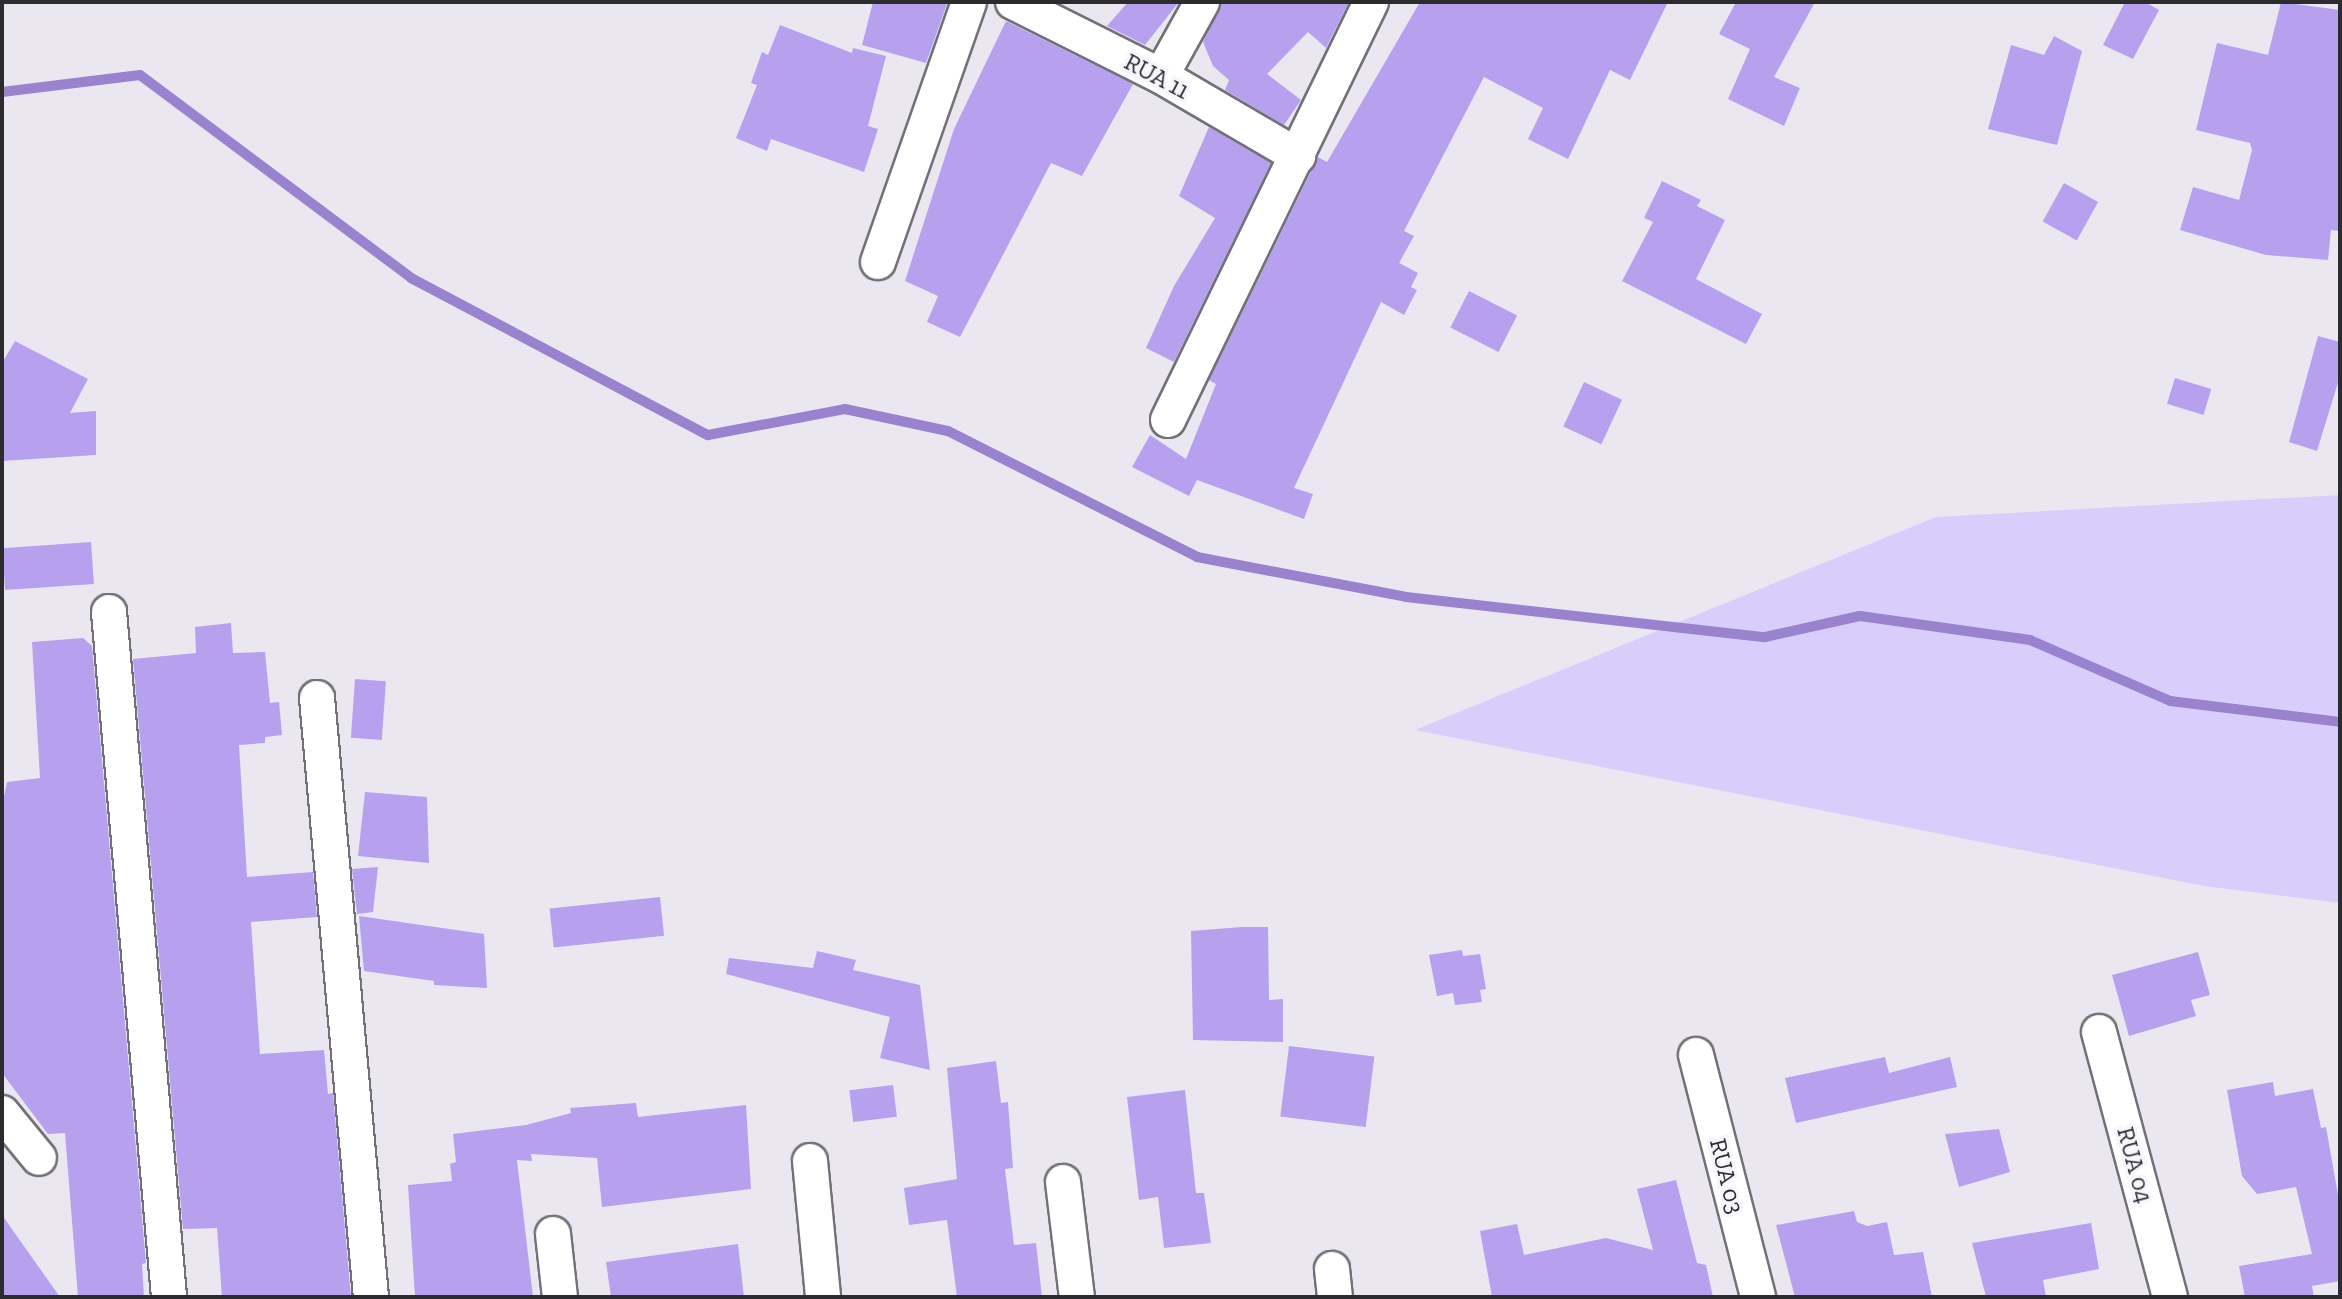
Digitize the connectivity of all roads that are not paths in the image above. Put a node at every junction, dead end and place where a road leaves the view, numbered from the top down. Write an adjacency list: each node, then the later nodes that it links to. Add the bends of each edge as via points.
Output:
1 (969, 2): 7 (street)
2 (1013, 2): 5 (street, RUA 11)
3 (1202, 2): 5 (street)
4 (1371, 2): 6 (street)
5 (1161, 76): 6 (street, RUA 11)
6 (1298, 156): 8 (street)
7 (878, 262)
8 (1168, 420)
9 (109, 612): 18 (street)
10 (317, 698): 19 (street)
11 (2099, 1032): 24 (street, RUA 04)
12 (1696, 1055): 23 (street, RUA 03)
13 (2, 1113): 14 (street)
14 (39, 1158)
15 (810, 1161): 21 (street)
16 (1063, 1182): 22 (street)
17 (553, 1234): 20 (street)
18 (169, 1297)
19 (371, 1297)
20 (560, 1297)
21 (823, 1297)
22 (1077, 1297)
23 (1758, 1297)
24 (2170, 1297)

